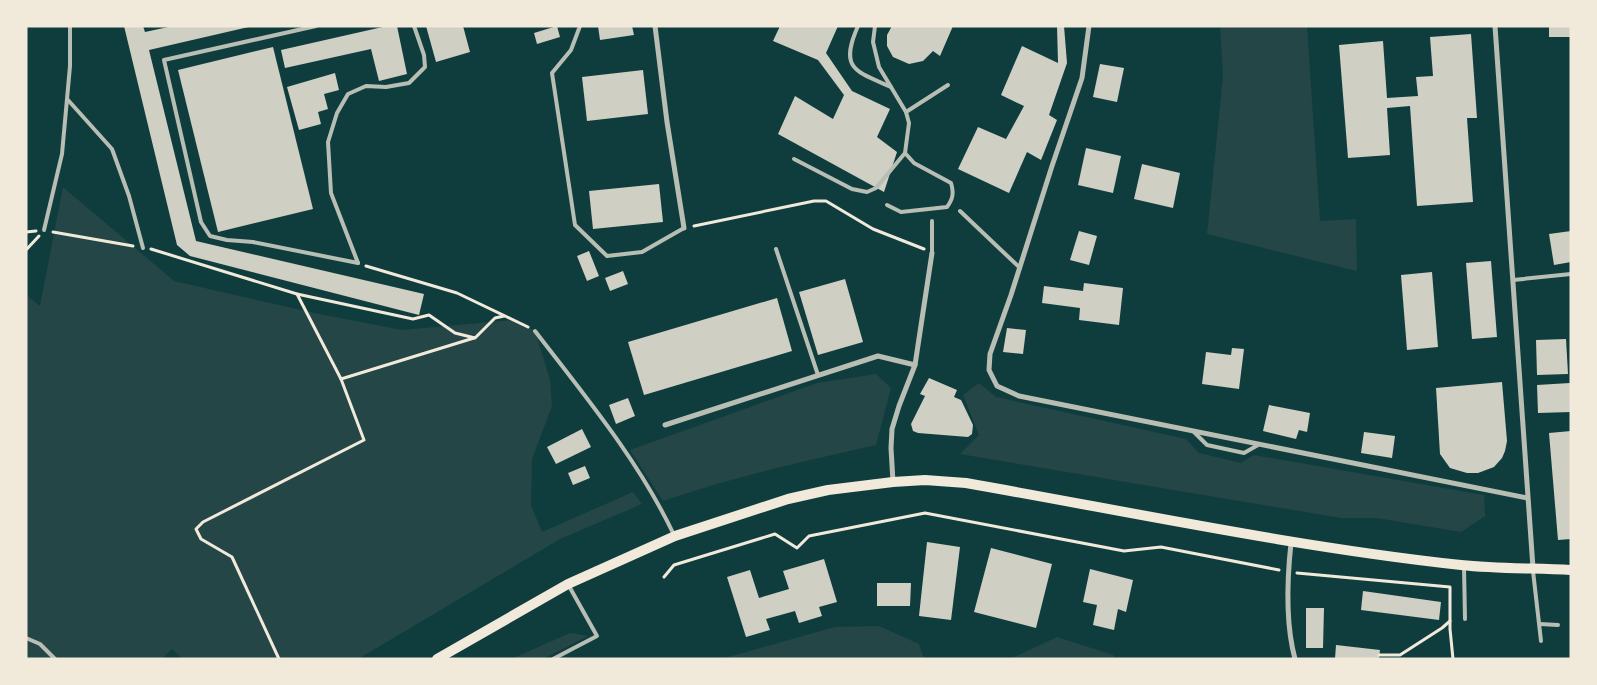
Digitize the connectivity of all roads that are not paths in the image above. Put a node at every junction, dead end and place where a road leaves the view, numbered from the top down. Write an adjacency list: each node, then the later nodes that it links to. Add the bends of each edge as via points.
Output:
1 (70, 26): 20 (lane, via 62,154)
2 (316, 26): 3 (lane, via 164,60 201,222 210,236 358,264 331,193 328,142 336,113 348,94 366,86 410,83 425,67)
3 (414, 26)
4 (580, 26): 19 (lane, via 571,50 552,73 575,225 607,256 642,252)
5 (655, 26): 19 (street, via 666,122)
6 (858, 26): 11 (lane, via 849,52 852,66 857,72)
7 (875, 26): 11 (lane, via 872,42 879,67)
8 (1089, 26): 24 (street, via 1082,78)
9 (1495, 26): 26 (street)
10 (948, 85): 13 (lane)
11 (891, 87): 13 (lane)
12 (68, 100): 21 (lane, via 112,149)
13 (906, 112): 14 (lane, via 909,123)
14 (905, 153): 15 (lane, via 876,188 867,192 852,189); 16 (lane, via 914,163 951,183 954,190 952,201 947,207 901,212)
15 (794, 159)
16 (887, 205)
17 (960, 211): 24 (lane)
18 (932, 221): 23 (lane)
19 (684, 228)
20 (44, 230)
21 (143, 248)
22 (776, 249): 29 (lane)
23 (932, 253): 28 (street)
24 (1020, 268): 31 (street, via 990,354 990,370 997,386 1019,396)
25 (1571, 274): 26 (lane)
26 (1513, 280): 34 (street)
27 (535, 331): 35 (lane, via 619,442)
28 (914, 365): 29 (street, via 878,356); 33 (street, via 892,429)
29 (818, 375): 30 (street)
30 (665, 424)
31 (1194, 432): 32 (street); 32 (lane, via 1207,445 1244,453)
32 (1258, 445): 34 (street)
33 (893, 482): 35 (main road, via 788,499); 36 (main road, via 966,483)
34 (1527, 498): 38 (street)
35 (675, 536): 40 (main road)
36 (1291, 543): 37 (main road); 49 (street, via 1288,572 1291,647)
37 (1464, 565): 38 (main road); 41 (lane)
38 (1533, 568): 39 (main road); 42 (lane)
39 (1571, 570)
40 (568, 584): 47 (main road); 48 (lane, via 597,636)
41 (1465, 619)
42 (1540, 624): 43 (lane); 45 (lane)
43 (1558, 625)
44 (26, 638): 46 (lane, via 40,644)
45 (1541, 641)
46 (55, 659)
47 (437, 659)
48 (553, 659)
49 (1295, 659)

